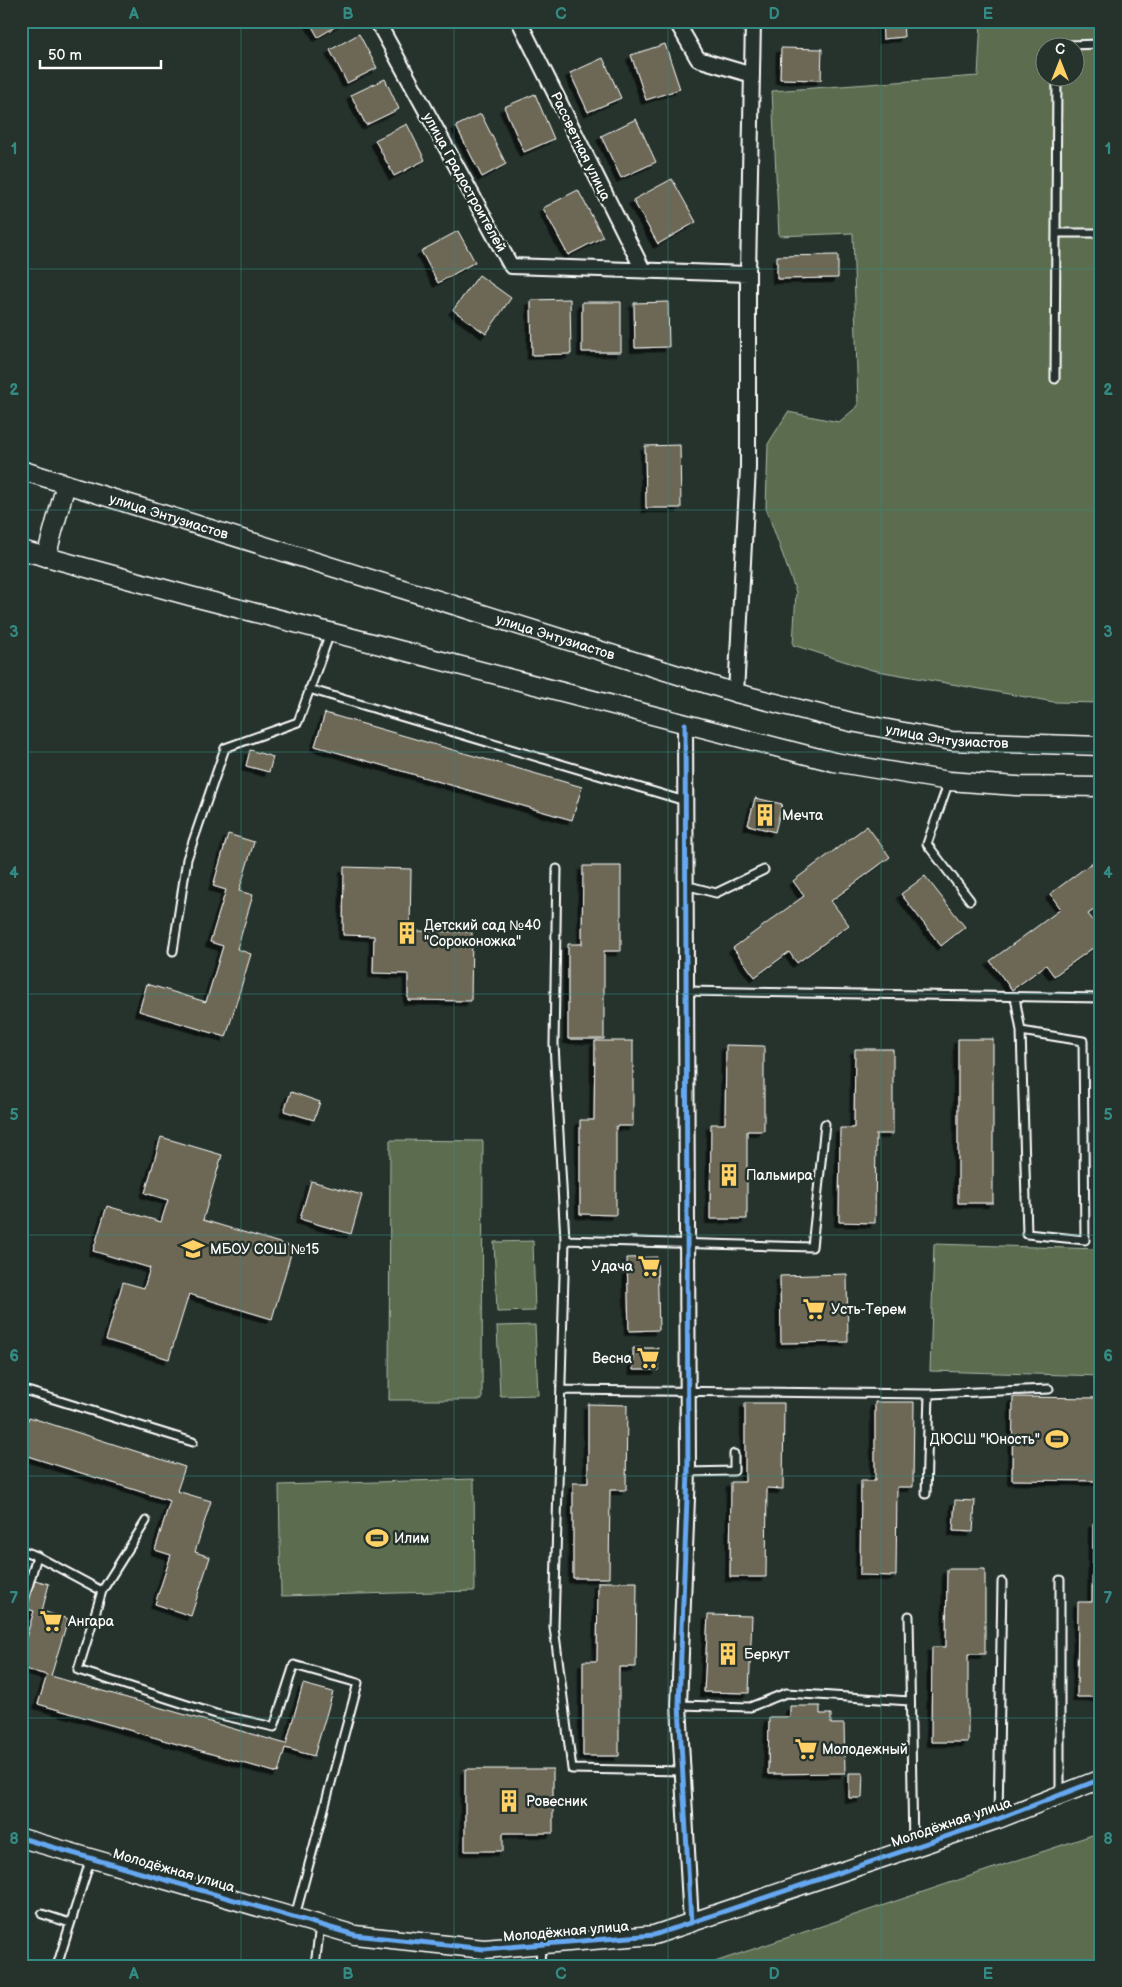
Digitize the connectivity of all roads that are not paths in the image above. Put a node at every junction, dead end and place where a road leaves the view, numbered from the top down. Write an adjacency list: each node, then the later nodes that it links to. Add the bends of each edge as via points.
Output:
1 (377, 21): 11 (street, улица Градостроителей, via 511,266)
2 (519, 21): 11 (street, Рассветная улица)
3 (676, 21): 7 (street, via 698,59)
4 (753, 21): 7 (street)
5 (1101, 44): 6 (lane)
6 (1084, 45)
7 (752, 75): 12 (street)
8 (1057, 88): 9 (lane)
9 (1056, 233): 10 (lane); 13 (lane)
10 (1101, 233)
11 (643, 270): 12 (street, улица Градостроителей)
12 (748, 274): 20 (street, via 748,468)
13 (1055, 379)
14 (21, 470): 15 (street, улица Энтузиастов)
15 (66, 484): 17 (street); 20 (street, улица Энтузиастов)
16 (21, 550): 17 (street)
17 (46, 557): 18 (street)
18 (330, 632): 19 (lane); 21 (street)
19 (310, 689): 25 (lane); 30 (lane, via 298,722 225,748 187,859)
20 (736, 692): 22 (street, улица Энтузиастов, via 851,722 952,741)
21 (685, 724): 23 (street, via 834,762); 25 (street)
22 (1101, 746)
23 (949, 780): 24 (street, via 1016,786); 29 (lane, via 927,844)
24 (1101, 787)
25 (685, 801): 28 (street)
26 (557, 869): 36 (lane, via 554,1044)
27 (764, 870): 28 (lane, via 716,893)
28 (685, 885): 31 (street)
29 (970, 900)
30 (173, 951)
31 (686, 991): 32 (lane); 37 (street)
32 (1015, 997): 33 (lane); 34 (lane)
33 (1101, 998)
34 (1021, 1031): 34 (lane, via 1083,1041 1084,1240 1027,1234)
35 (825, 1124): 37 (lane, via 812,1246)
36 (565, 1240): 37 (lane); 40 (lane)
37 (686, 1243): 41 (street)
38 (21, 1389): 43 (lane)
39 (1049, 1389): 42 (lane)
40 (561, 1390): 41 (lane); 57 (lane, via 554,1627 572,1769)
41 (687, 1392): 42 (lane); 45 (street)
42 (929, 1394): 46 (lane)
43 (193, 1442)
44 (734, 1454): 45 (lane, via 734,1471)
45 (688, 1472): 56 (street)
46 (926, 1494)
47 (146, 1520): 52 (lane)
48 (21, 1550): 49 (lane)
49 (37, 1556): 52 (lane); 53 (lane)
50 (1060, 1580): 59 (lane)
51 (1002, 1582): 60 (lane)
52 (102, 1591): 65 (lane, via 78,1670 216,1714 274,1727 294,1665 358,1683)
53 (21, 1611)
54 (909, 1616): 55 (lane)
55 (910, 1701): 56 (lane, via 786,1693 750,1707); 62 (lane)
56 (679, 1705): 57 (street)
57 (683, 1771): 67 (street)
58 (1101, 1779): 59 (street, Молодёжная улица)
59 (1060, 1794): 60 (street, Молодёжная улица)
60 (998, 1819): 62 (street, Молодёжная улица)
61 (21, 1838): 63 (street, Молодёжная улица)
62 (913, 1848): 67 (street, Молодёжная улица)
63 (92, 1858): 65 (street, Молодёжная улица); 66 (lane)
64 (42, 1914): 66 (lane)
65 (295, 1917): 68 (street, Молодёжная улица)
66 (70, 1923): 70 (lane)
67 (691, 1923): 69 (street, Молодёжная улица, via 654,1936)
68 (320, 1925): 69 (street, Молодёжная улица, via 355,1935 484,1950); 71 (lane)
69 (541, 1945): 72 (lane)
70 (57, 1966)
71 (315, 1966)
72 (540, 1966)

